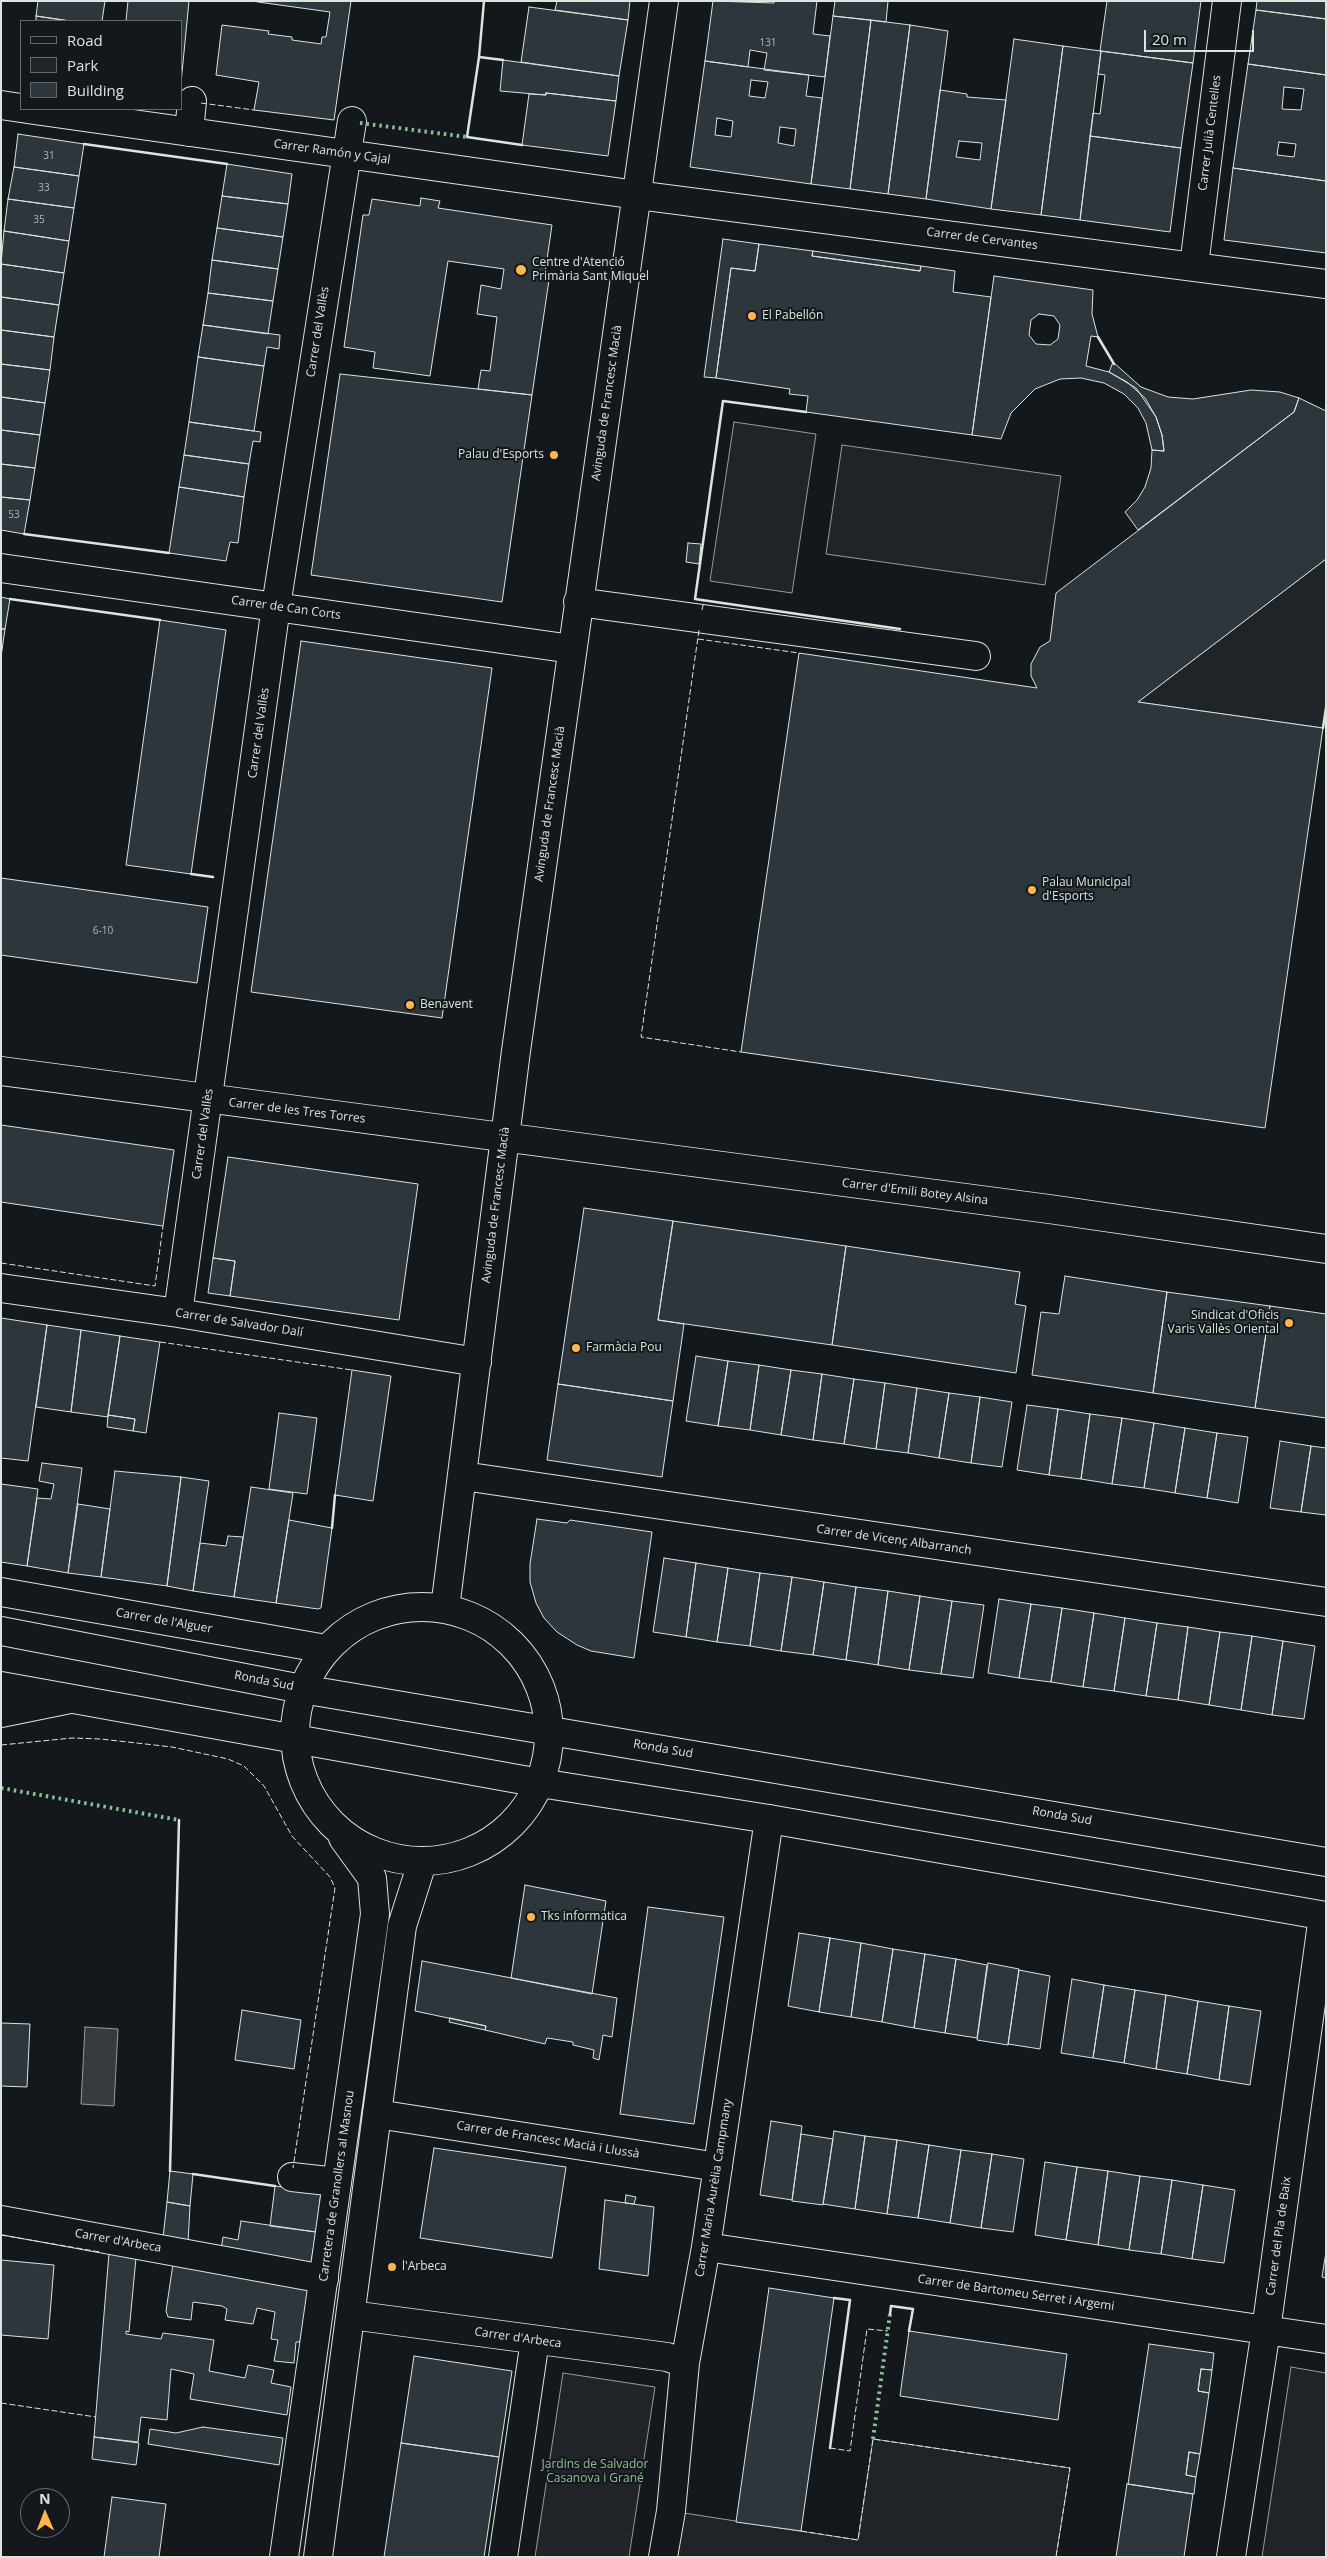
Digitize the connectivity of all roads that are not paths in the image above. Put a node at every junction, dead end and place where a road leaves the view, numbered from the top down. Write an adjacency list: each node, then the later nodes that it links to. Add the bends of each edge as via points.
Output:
1 (664, 1): 10 (street, Avinguda de Francesc Macià)
2 (1227, 1): 11 (street, Carrer Julià Centelles)
3 (192, 102): 8 (street)
4 (1, 105): 5 (street)
5 (20, 108)
6 (34, 110): 8 (street, Carrer Ramón y Cajal)
7 (352, 121): 9 (street, Carrer del Vallès)
8 (188, 132): 9 (street, Carrer Ramón y Cajal)
9 (346, 154): 10 (street, Carrer Ramón y Cajal); 15 (street, Carrer del Vallès)
10 (637, 195): 11 (street, Carrer de Cervantes); 14 (street, Avinguda de Francesc Macià)
11 (1194, 266): 12 (street, Carrer de Cervantes)
12 (1326, 284)
13 (1, 568): 15 (street, Carrer de Can Corts)
14 (578, 602): 16 (street, Avinguda de Francesc Macià); 17 (street)
15 (276, 606): 16 (street, Carrer de Can Corts); 19 (street, Carrer del Vallès)
16 (572, 649): 20 (street, Avinguda de Francesc Macià)
17 (976, 656)
18 (1, 1071): 19 (street, Carrer de les Tres Torres)
19 (208, 1099): 20 (street, Carrer de les Tres Torres); 23 (street, Carrer del Vallès)
20 (504, 1137): 21 (street, Carrer d'Emili Botey Alsina); 24 (street, Avinguda de Francesc Macià)
21 (1326, 1249)
22 (1, 1288): 23 (street, Carrer de Salvador Dalí)
23 (178, 1313): 24 (street, Carrer de Salvador Dalí)
24 (477, 1362): 25 (street, Avinguda de Francesc Macià)
25 (463, 1476): 27 (street, Carrer de Vicenç Albarranch); 28 (street, Avinguda de Francesc Macià)
26 (1, 1592): 30 (street, Carrer de l'Alguer)
27 (1326, 1602)
28 (445, 1608): 30 (street, via 404,1608 371,1617 346,1631); 35 (street, via 469,1615 492,1627 513,1644 533,1670 545,1700)
29 (1, 1631): 32 (street, Ronda Sud)
30 (326, 1649): 32 (street)
31 (1, 1686): 33 (street)
32 (302, 1689): 35 (street, Ronda Sud); 36 (street)
33 (70, 1699): 34 (street); 36 (street)
34 (1, 1713)
35 (550, 1730): 37 (street, via 548,1757); 40 (street, Ronda Sud)
36 (292, 1737): 37 (street); 39 (street, via 303,1781 314,1804)
37 (540, 1782): 38 (street); 41 (street, via 518,1818 491,1842 470,1852)
38 (769, 1819): 42 (street); 44 (street, Carrer Maria Aurèlia Campmany)
39 (334, 1827): 41 (street, via 358,1844 387,1857); 46 (street, Carretera de Granollers al Masnou, via 372,1878 375,1914)
40 (1323, 1857)
41 (422, 1863): 43 (street, via 402,1926)
42 (1324, 1916): 51 (street, Carrer del Pla de Baix)
43 (377, 2114): 44 (street, Carrer de Francesc Macià i Llussà); 50 (street)
44 (718, 2167): 48 (street, Carrer Maria Aurèlia Campmany)
45 (292, 2177): 46 (street)
46 (337, 2182): 49 (street, Carretera de Granollers al Masnou)
47 (1, 2220): 49 (street, Carrer d'Arbeca)
48 (706, 2247): 51 (street, Carrer de Bartomeu Serret i Argemi); 54 (street, Carrer Maria Aurèlia Campmany)
49 (324, 2279): 55 (street, Carretera de Granollers al Masnou)
50 (350, 2315): 53 (street, Carrer d'Arbeca); 56 (street)
51 (1266, 2330): 52 (street, Carrer de Bartomeu Serret i Argemi); 59 (street, Carrer del Pla de Baix)
52 (1326, 2338)
53 (535, 2340): 54 (street, Carrer d'Arbeca, via 667,2357); 57 (street)
54 (685, 2363): 58 (street, Carrer Maria Aurèlia Campmany)
55 (284, 2557)
56 (318, 2557)
57 (503, 2557)
58 (664, 2557)
59 (1231, 2557)

